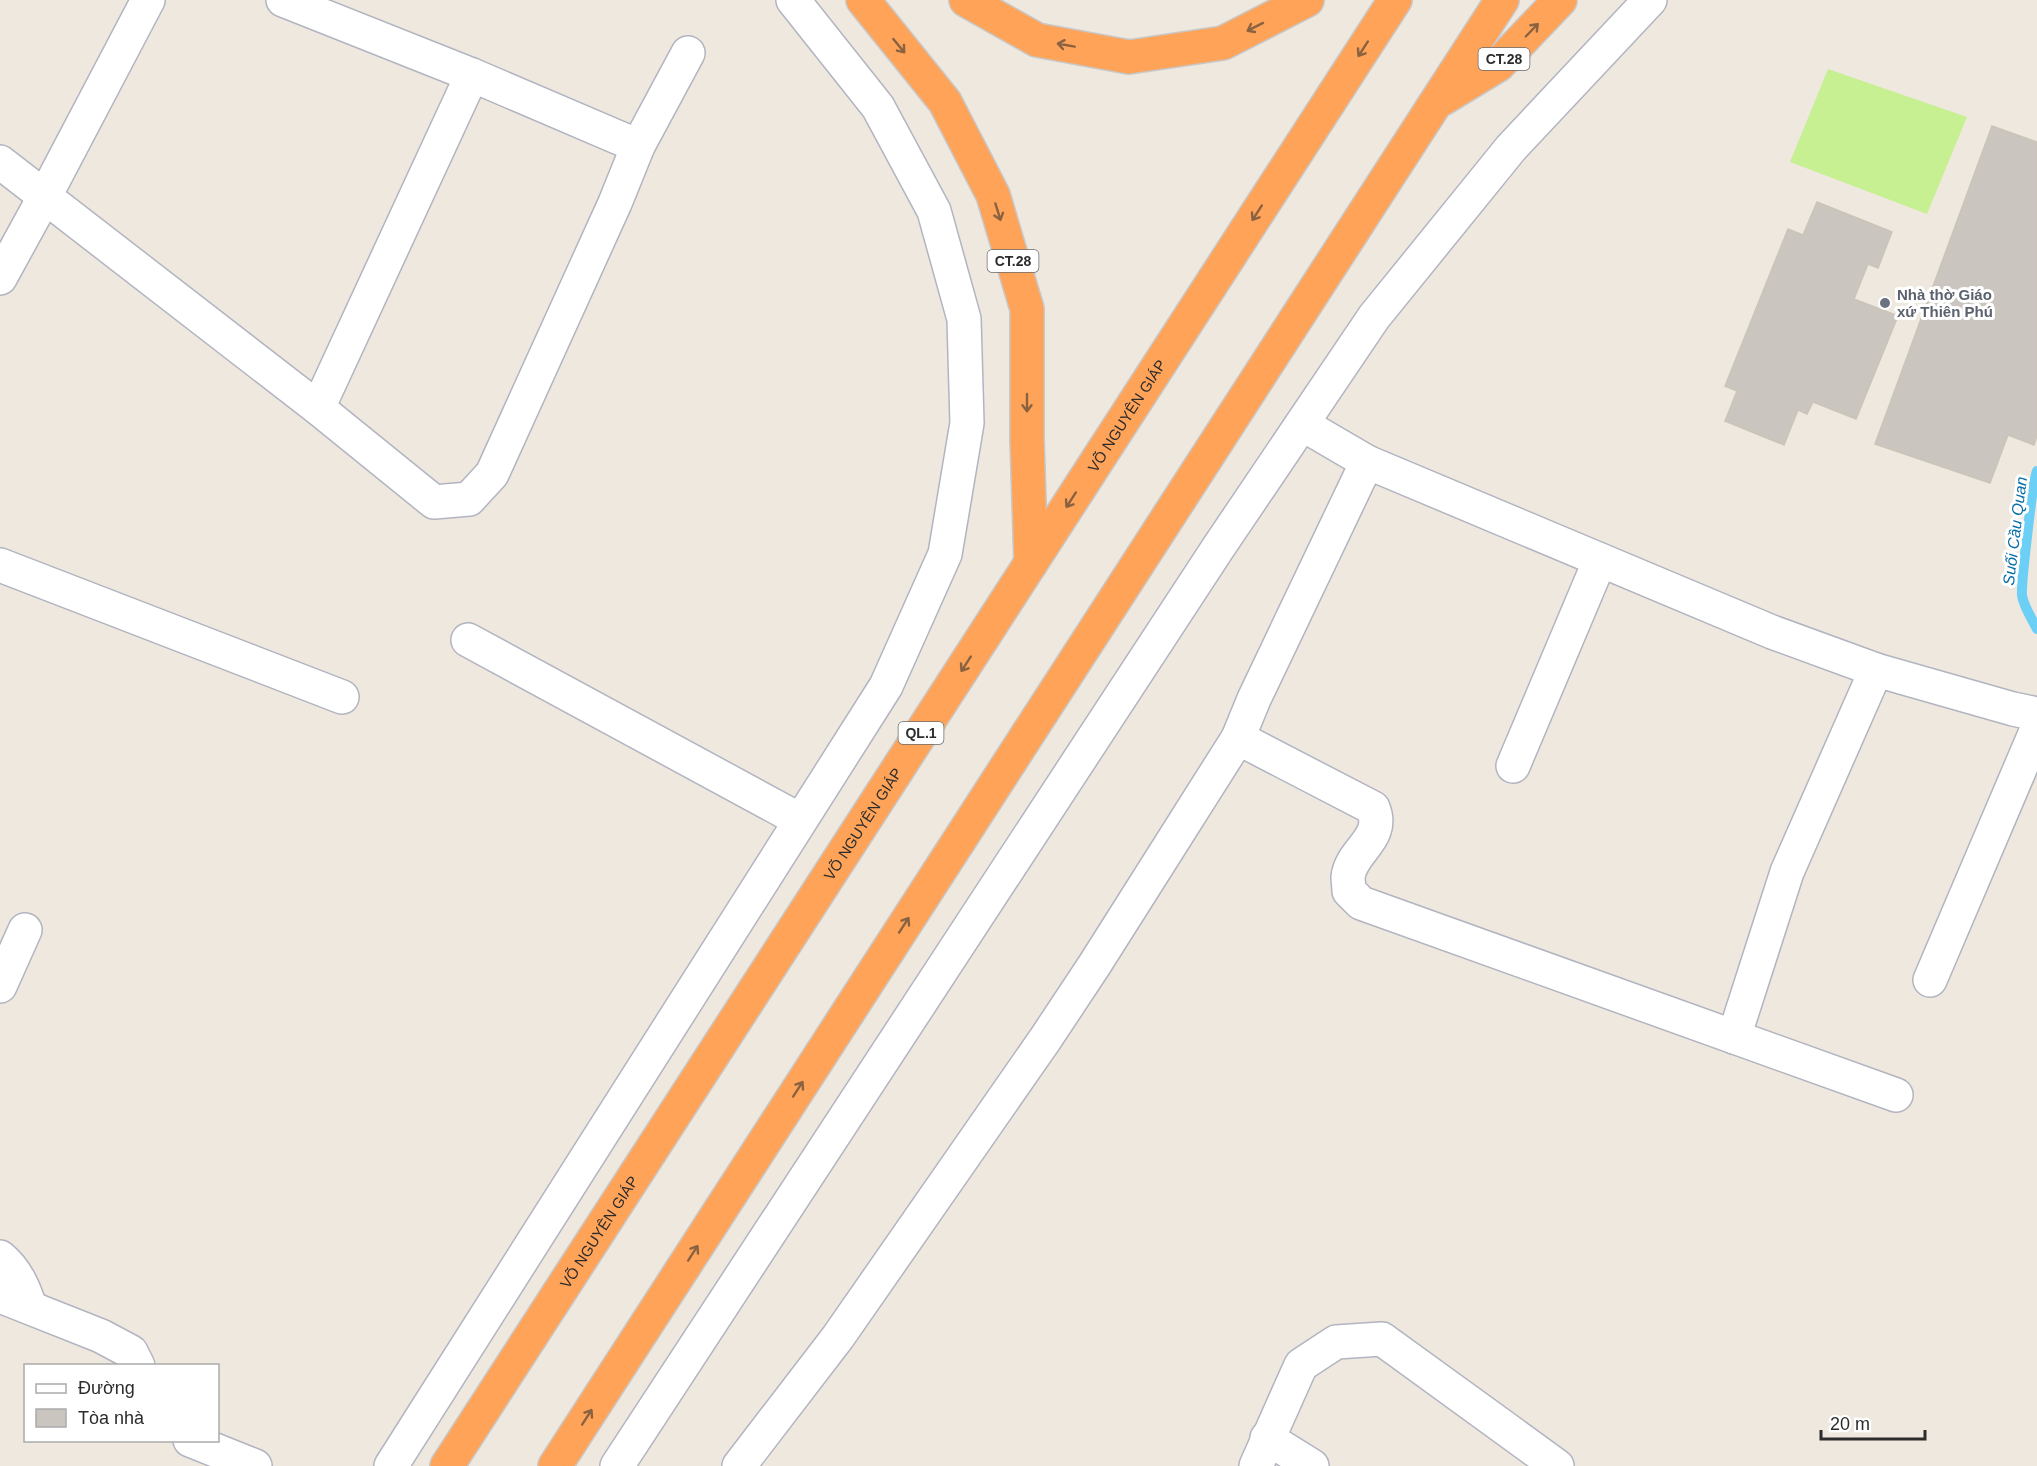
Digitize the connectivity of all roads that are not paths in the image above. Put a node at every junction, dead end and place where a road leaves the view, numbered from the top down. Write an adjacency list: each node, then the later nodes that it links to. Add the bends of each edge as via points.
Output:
1 (148, 0): 16 (street)
2 (283, 0): 12 (street)
3 (794, 0): 31 (street, via 878,107 934,211 964,319 967,423 945,554 886,686)
4 (863, 0): 22 (highway, CT.28, one-way to 22, via 945,102 993,195 1027,309)
5 (966, 0): 6 (highway, one-way to 5, via 1222,43 1129,57 1037,40)
6 (1307, 0)
7 (1395, 0): 22 (highway, VÕ NGUYÊN GIÁP / QL.1, one-way to 22)
8 (1502, 0): 13 (highway)
9 (1560, 0): 13 (highway, CT.28, one-way to 9, via 1498,65)
10 (1650, 0): 19 (street, via 1511,147 1374,317)
11 (688, 53): 14 (street)
12 (472, 75): 14 (street); 18 (street)
13 (1436, 103): 45 (highway, one-way to 13)
14 (638, 146): 18 (street, via 492,474 469,499 435,502)
15 (0, 162): 16 (street)
16 (45, 196): 17 (street); 18 (street)
17 (0, 278)
18 (318, 408)
19 (1302, 424): 20 (street); 46 (street)
20 (1367, 462): 21 (street); 29 (street)
21 (1600, 560): 25 (street, via 1772,632); 30 (street)
22 (1030, 563): 44 (highway, VÕ NGUYÊN GIÁP / QL.1, one-way to 44)
23 (0, 565): 26 (street)
24 (468, 640): 31 (street)
25 (1876, 670): 27 (street); 35 (street, via 1787,872)
26 (342, 697)
27 (2037, 714)
28 (2037, 729): 33 (street)
29 (1238, 738): 35 (street, via 1373,808 1378,819 1375,831 1348,877 1349,891 1361,903); 47 (street, via 1046,1038 838,1337)
30 (1513, 766)
31 (800, 820): 43 (street)
32 (25, 930): 34 (street)
33 (1930, 980)
34 (0, 987)
35 (1734, 1037): 36 (street)
36 (1896, 1095)
37 (0, 1257): 38 (street, via 24,1288)
38 (15, 1301): 39 (street, via 101,1336 131,1352)
39 (137, 1364)
40 (195, 1442): 42 (street)
41 (1261, 1452): 48 (street); 49 (street, via 1301,1365 1336,1342 1383,1340)
42 (255, 1466)
43 (391, 1466)
44 (447, 1466)
45 (555, 1466)
46 (616, 1466)
47 (739, 1466)
48 (1312, 1466)
49 (1557, 1466)

